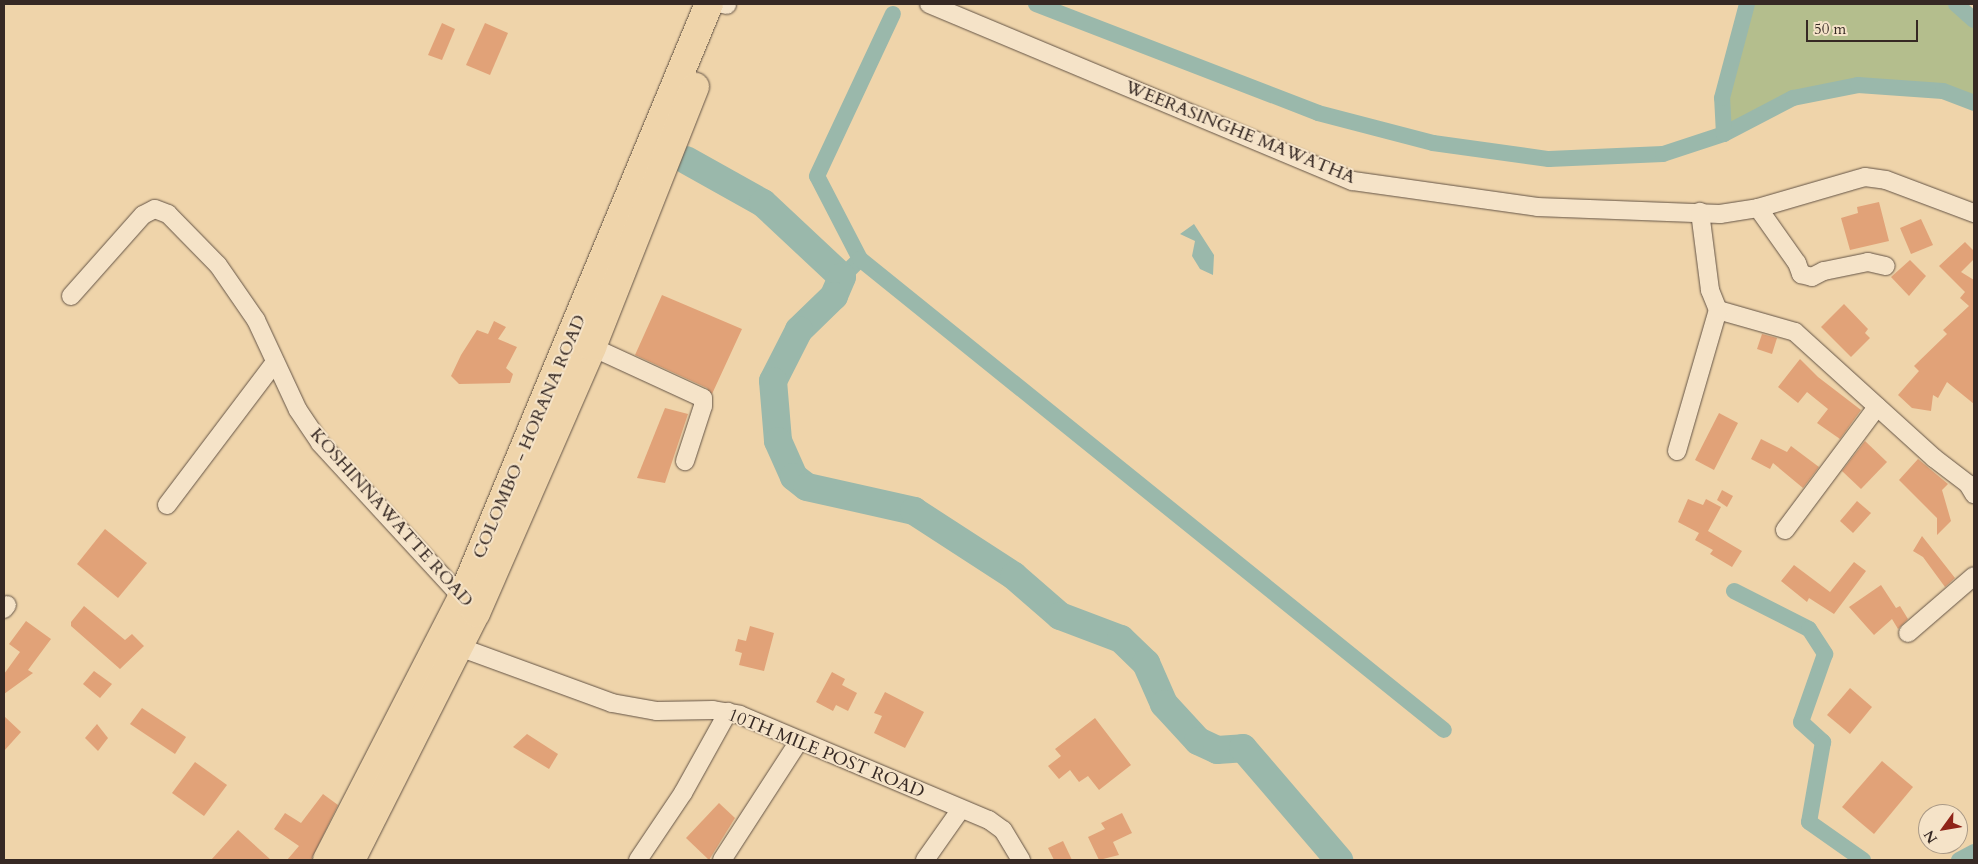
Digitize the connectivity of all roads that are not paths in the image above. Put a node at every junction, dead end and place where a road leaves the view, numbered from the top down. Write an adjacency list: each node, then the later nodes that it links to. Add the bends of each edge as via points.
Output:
1 (721, 4): 9 (main road, COLOMBO - HORANA ROAD); 18 (main road, COLOMBO - HORANA ROAD)
2 (928, 4): 4 (street, WEERASINGHE MAWATHA, via 1353,181 1537,207)
3 (1758, 208): 4 (street, WEERASINGHE MAWATHA, via 1720,214); 5 (street, WEERASINGHE MAWATHA, via 1865,178 1894,183); 6 (street, via 1797,262 1801,274 1812,277 1824,271 1868,262)
4 (1700, 212): 8 (street, via 1710,290)
5 (1974, 213)
6 (1886, 266)
7 (71, 296): 10 (street, KOSHINNAWATTE ROAD, via 143,215 155,209 162,210 218,264 256,320)
8 (1718, 310): 11 (street, via 1795,332); 12 (street)
9 (592, 347): 13 (street, via 703,398); 18 (main road, COLOMBO - HORANA ROAD)
10 (274, 362): 15 (street); 18 (street, KOSHINNAWATTE ROAD, via 298,410 320,443)
11 (1877, 407): 14 (street, via 1968,484); 16 (street)
12 (1677, 451)
13 (685, 461)
14 (1974, 494)
15 (167, 505)
16 (1785, 530)
17 (1974, 576): 19 (street)
18 (469, 605): 20 (main road, COLOMBO - HORANA ROAD)
19 (1908, 632)
20 (448, 642): 21 (street, 10TH MILE POST ROAD, via 612,703 656,711); 24 (main road, COLOMBO - HORANA ROAD); 25 (main road, COLOMBO - HORANA ROAD)
21 (728, 712): 22 (street, 10TH MILE POST ROAD); 26 (street, via 683,793)
22 (800, 740): 23 (street, 10TH MILE POST ROAD); 27 (street)
23 (961, 809): 28 (street); 29 (street, 10TH MILE POST ROAD, via 1003,830)
24 (327, 860)
25 (351, 860)
26 (638, 860)
27 (722, 860)
28 (925, 860)
29 (1022, 860)

